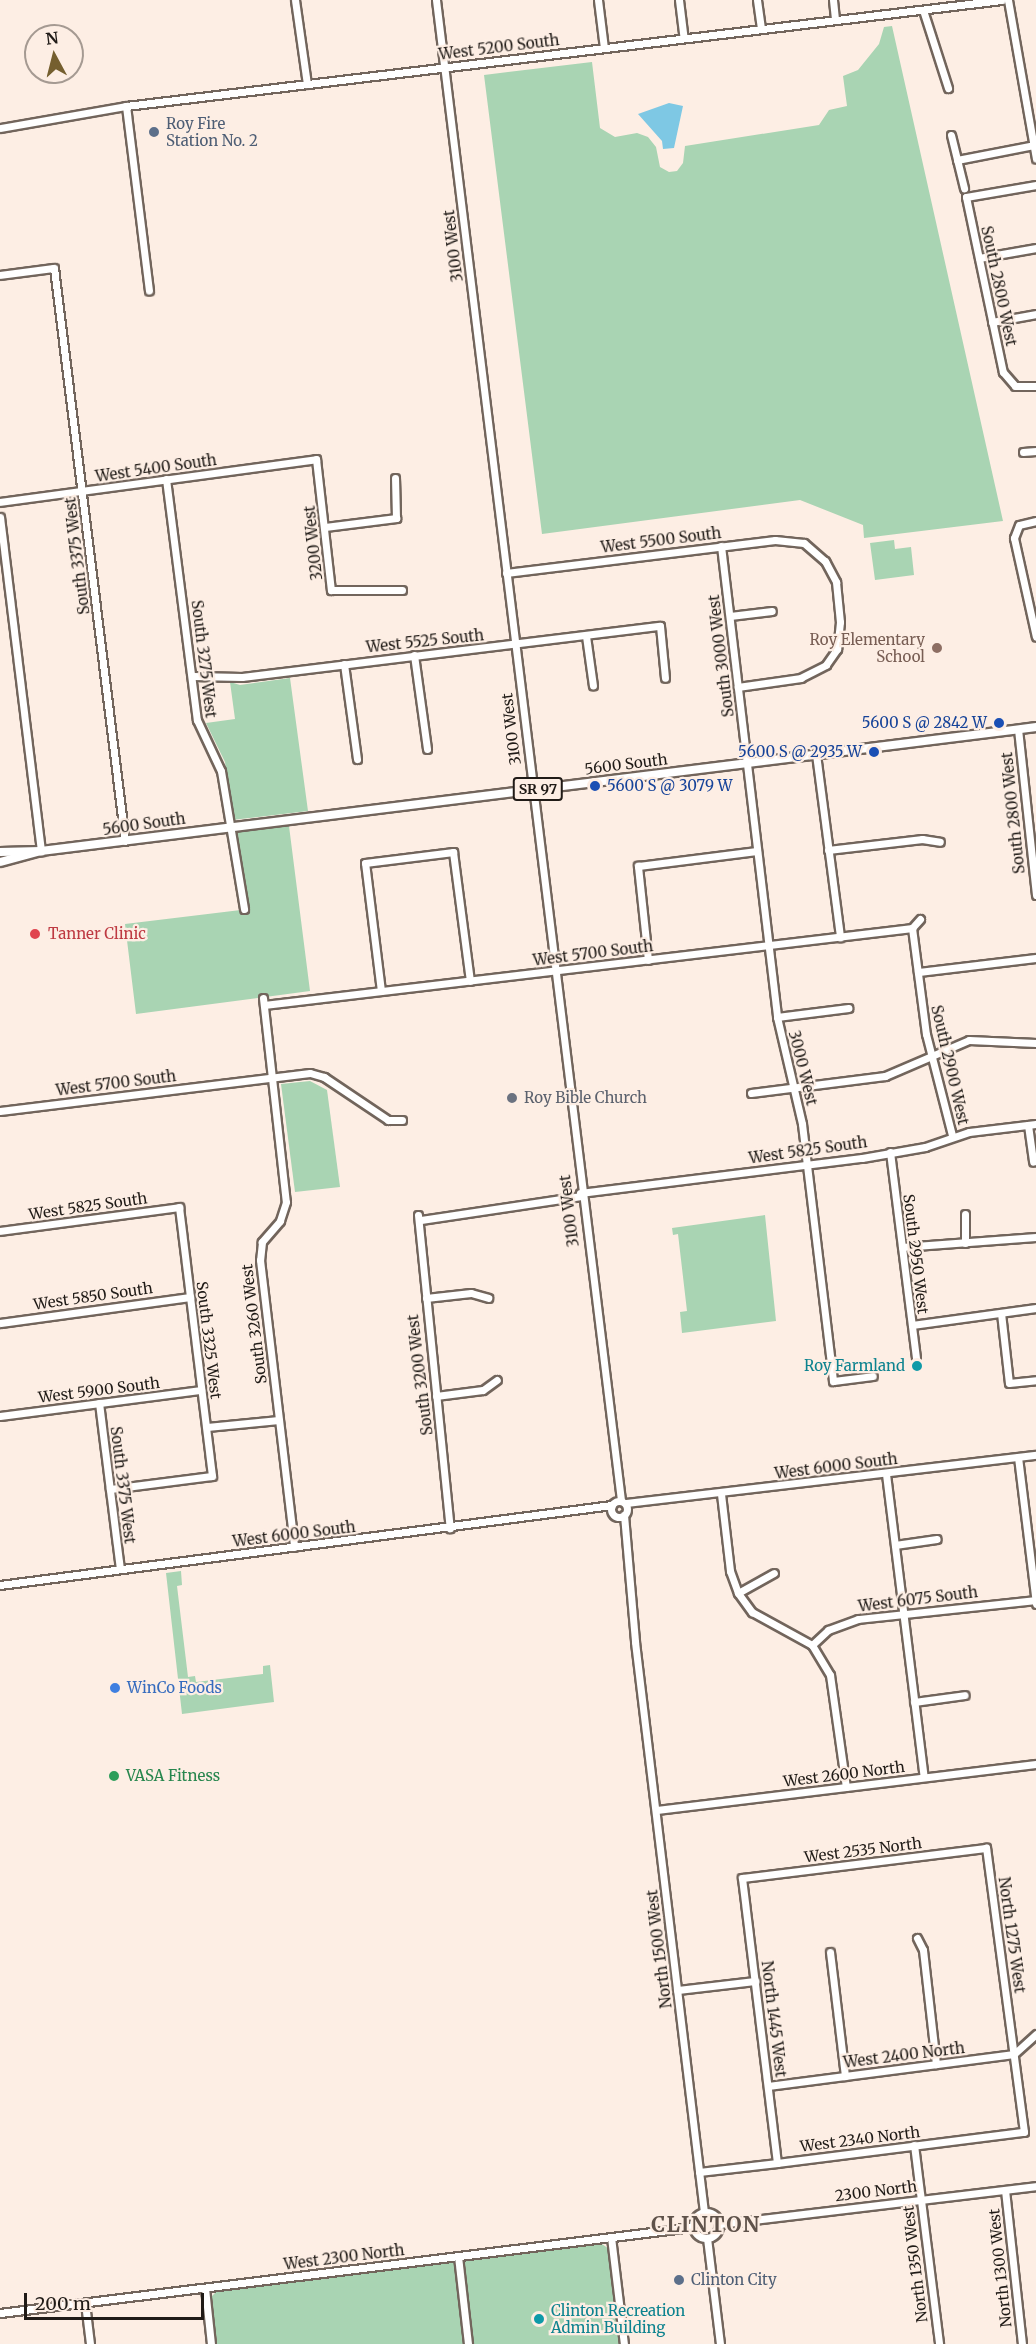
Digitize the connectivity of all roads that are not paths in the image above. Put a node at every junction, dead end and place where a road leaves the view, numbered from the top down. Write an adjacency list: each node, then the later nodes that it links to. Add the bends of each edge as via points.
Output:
1 (295, 0): 15 (street)
2 (436, 0): 14 (street, 3100 West)
3 (598, 0): 13 (street)
4 (679, 0): 12 (street)
5 (757, 0): 11 (street)
6 (833, 0): 10 (street)
7 (1002, 0): 9 (street, West 5200 South)
8 (1008, 0): 20 (street)
9 (922, 10): 10 (street, West 5200 South); 16 (street)
10 (835, 20): 11 (street, West 5200 South)
11 (761, 29): 12 (street, West 5200 South)
12 (684, 38): 13 (street, West 5200 South)
13 (604, 48): 14 (street, West 5200 South)
14 (445, 67): 15 (street, West 5200 South); 43 (street, 3100 West)
15 (307, 84): 17 (street, West 5200 South)
16 (948, 88)
17 (126, 105): 18 (street, West 5200 South); 28 (street)
18 (0, 128)
19 (951, 135): 22 (street)
20 (1034, 146): 21 (street); 22 (street)
21 (1036, 159)
22 (957, 160): 24 (street)
23 (1036, 185): 26 (street, South 2800 West, via 966,197)
24 (964, 188)
25 (1036, 248): 26 (street)
26 (979, 258): 30 (street, South 2800 West)
27 (0, 275): 37 (street, South 3375 West, via 54,268)
28 (149, 291)
29 (1036, 314): 30 (street)
30 (992, 322): 31 (street, South 2800 West, via 1008,380 1015,386)
31 (1036, 386)
32 (1036, 451): 33 (street)
33 (1023, 452)
34 (316, 459): 36 (street, West 5400 South); 41 (street, 3200 West)
35 (395, 478): 41 (street, via 396,518)
36 (166, 479): 37 (street, West 5400 South); 52 (street, South 3275 West)
37 (82, 492): 38 (street, West 5400 South); 64 (street, South 3375 West)
38 (0, 502)
39 (0, 517): 67 (street)
40 (1036, 521): 48 (street, via 1019,525 1014,538)
41 (325, 527): 44 (street, 3200 West, via 331,590)
42 (721, 546): 43 (street, West 5500 South); 46 (street, South 3000 West); 55 (street, West 5500 South, via 790,539 817,552 836,582 840,622 837,649 825,665 801,678)
43 (506, 573): 49 (street, 3100 West)
44 (402, 590)
45 (772, 611): 46 (street)
46 (730, 616): 55 (street, South 3000 West)
47 (586, 636): 49 (street, West 5525 South); 53 (street, West 5525 South, via 660,626); 54 (street)
48 (1036, 637)
49 (514, 645): 50 (street, West 5525 South); 62 (street, 3100 West)
50 (414, 655): 51 (street, West 5525 South); 58 (street)
51 (344, 664): 52 (street, West 5525 South, via 242,677); 60 (street)
52 (193, 676): 63 (street, South 3275 West, via 201,735 220,771)
53 (665, 678)
54 (592, 686)
55 (738, 687): 61 (street, South 3000 West)
56 (1036, 727): 57 (main road, 5600 South / SR 97)
57 (1018, 729): 59 (main road, 5600 South / SR 97); 71 (street, South 2800 West)
58 (427, 749)
59 (816, 754): 61 (main road, 5600 South / SR 97); 66 (street)
60 (357, 759)
61 (747, 762): 62 (main road, 5600 South / SR 97); 68 (street, 3000 West)
62 (532, 789): 63 (main road, 5600 South / SR 97); 79 (street, 3100 West)
63 (228, 828): 64 (main road, 5600 South / SR 97); 72 (street, South 3275 West)
64 (125, 841): 67 (main road, 5600 South / SR 97)
65 (940, 842): 66 (street, via 922,839)
66 (828, 850): 75 (street)
67 (41, 851): 69 (main road, 5600 South / SR 97); 70 (main road, 5600 South / SR 97)
68 (757, 851): 76 (street, 3000 West); 78 (street, via 638,866)
69 (0, 852)
70 (0, 862)
71 (1036, 895)
72 (244, 909)
73 (920, 919): 74 (street)
74 (912, 928): 75 (street, West 5700 South); 80 (street, South 2900 West)
75 (840, 937): 76 (street, West 5700 South)
76 (768, 945): 78 (street, West 5700 South); 85 (street, 3000 West)
77 (1036, 958): 80 (street)
78 (648, 960): 79 (street, West 5700 South)
79 (554, 971): 81 (street, West 5700 South); 98 (street, 3100 West)
80 (918, 972): 87 (street, South 2900 West)
81 (470, 981): 82 (street, West 5700 South); 82 (street, via 453,852 365,863)
82 (381, 992): 83 (street, West 5700 South)
83 (263, 1002): 88 (street, South 3260 West)
84 (848, 1008): 85 (street)
85 (777, 1017): 89 (street, 3000 West)
86 (1036, 1042): 87 (street, via 969,1040)
87 (934, 1055): 89 (street, via 885,1076); 94 (street, South 2900 West)
88 (273, 1077): 91 (street, West 5700 South); 92 (street, West 5700 South, via 317,1074 388,1120); 121 (street, South 3260 West, via 286,1202 280,1221 262,1242 260,1260)
89 (795, 1088): 90 (street); 97 (street, 3000 West)
90 (751, 1093)
91 (0, 1111)
92 (402, 1120)
93 (1032, 1124): 94 (street, West 5825 South); 96 (street)
94 (952, 1136): 95 (street, West 5825 South, via 925,1147)
95 (890, 1152): 97 (street, West 5825 South); 105 (street, South 2950 West)
96 (1033, 1162)
97 (807, 1165): 98 (street, West 5825 South); 114 (street, 3000 West, via 833,1381)
98 (581, 1194): 101 (street, West 5825 South); 128 (street, 3100 West)
99 (179, 1207): 102 (street, West 5825 South); 106 (street, South 3325 West)
100 (965, 1214): 104 (street)
101 (419, 1217): 107 (street, South 3200 West)
102 (0, 1232)
103 (1036, 1237): 104 (street)
104 (965, 1243): 105 (street)
105 (902, 1247): 112 (street, South 2950 West)
106 (190, 1297): 111 (street, West 5850 South); 117 (street, South 3325 West)
107 (426, 1298): 108 (street, via 471,1293); 118 (street, South 3200 West)
108 (488, 1298)
109 (1036, 1308): 110 (street)
110 (1001, 1313): 112 (street); 116 (street, via 1009,1383)
111 (0, 1323)
112 (912, 1325): 113 (street, South 2950 West)
113 (916, 1358)
114 (873, 1376)
115 (497, 1380): 118 (street, via 483,1390)
116 (1036, 1380)
117 (201, 1390): 119 (street, West 5900 South); 122 (street, South 3325 West)
118 (436, 1396): 129 (street, South 3200 West)
119 (99, 1403): 120 (street, West 5900 South); 126 (street, South 3375 West)
120 (0, 1416)
121 (279, 1420): 122 (street); 133 (street, South 3260 West)
122 (207, 1427): 126 (street, South 3325 West, via 212,1476)
123 (1036, 1455): 124 (street, West 6000 South)
124 (1018, 1457): 125 (street, West 6000 South); 131 (street)
125 (886, 1474): 127 (street, West 6000 South); 132 (street)
126 (110, 1489): 134 (street, South 3375 West)
127 (721, 1494): 128 (street, West 6000 South); 137 (street, via 730,1571)
128 (619, 1507): 129 (street, West 6000 South); 147 (street, North 1500 West)
129 (450, 1528): 133 (street, West 6000 South)
130 (937, 1539): 132 (street)
131 (1032, 1541): 138 (street)
132 (895, 1545): 140 (street)
133 (294, 1547): 134 (street, West 6000 South)
134 (120, 1569): 136 (street, West 6000 South)
135 (774, 1573): 137 (street)
136 (0, 1585)
137 (738, 1593): 141 (street, via 752,1612)
138 (1035, 1600): 139 (street); 140 (street, West 6075 South)
139 (1036, 1604)
140 (903, 1614): 141 (street, West 6075 South, via 841,1624); 143 (street)
141 (812, 1645): 146 (street, via 837,1698)
142 (965, 1695): 143 (street)
143 (914, 1702): 145 (street)
144 (1036, 1764): 145 (street, West 2600 North)
145 (924, 1777): 146 (street, West 2600 North)
146 (846, 1787): 147 (street, West 2600 North)
147 (656, 1810): 153 (street, North 1500 West)
148 (986, 1848): 149 (street, West 2535 North); 155 (street, North 1275 West)
149 (742, 1878): 152 (street, North 1445 West)
150 (917, 1938): 156 (street, via 923,1950)
151 (830, 1952): 157 (street)
152 (755, 1981): 153 (street); 158 (street, North 1445 West)
153 (677, 1990): 162 (street, North 1500 West)
154 (1036, 2034): 155 (street)
155 (1014, 2054): 156 (street, West 2400 North); 159 (street, North 1275 West)
156 (936, 2064): 157 (street, West 2400 North)
157 (845, 2076): 158 (street, West 2400 North)
158 (768, 2086): 161 (street, North 1445 West)
159 (1024, 2132): 160 (street, West 2340 North)
160 (914, 2145): 161 (street, West 2340 North); 165 (street, North 1350 West)
161 (777, 2163): 162 (street, West 2340 North)
162 (699, 2172): 166 (street, North 1500 West)
163 (1036, 2186): 164 (street, 2300 North)
164 (1005, 2190): 165 (street, 2300 North); 181 (street, North 1300 West)
165 (921, 2200): 167 (street, 2300 North); 180 (street, North 1350 West)
166 (704, 2212): 167 (street); 168 (street, via 693,2220)
167 (719, 2224): 170 (street)
168 (692, 2227): 169 (street, West 2300 North); 170 (street)
169 (611, 2237): 171 (street, West 2300 North); 178 (street)
170 (707, 2238): 179 (street)
171 (458, 2256): 172 (street, West 2300 North); 177 (street)
172 (205, 2288): 173 (street, West 2300 North); 176 (street)
173 (85, 2303): 174 (street, West 2300 North); 175 (street)
174 (0, 2313)
175 (90, 2344)
176 (211, 2344)
177 (468, 2344)
178 (624, 2344)
179 (720, 2344)
180 (939, 2344)
181 (1022, 2344)

